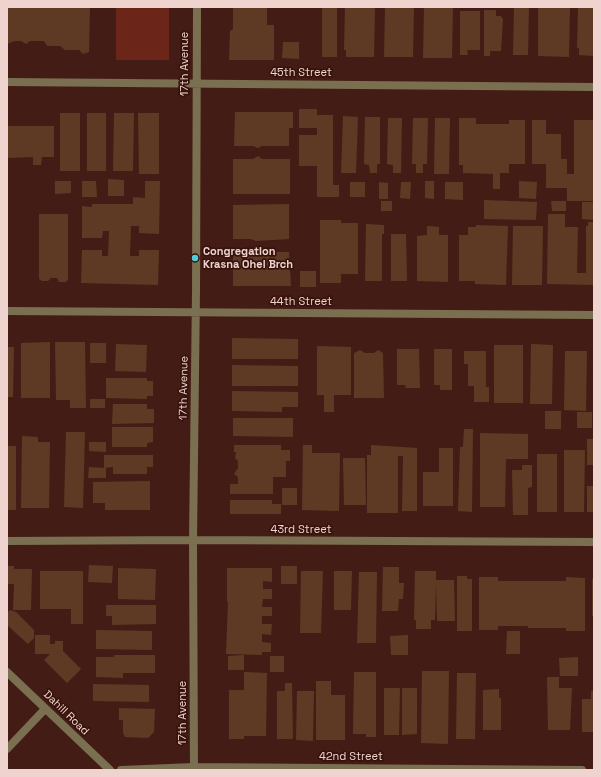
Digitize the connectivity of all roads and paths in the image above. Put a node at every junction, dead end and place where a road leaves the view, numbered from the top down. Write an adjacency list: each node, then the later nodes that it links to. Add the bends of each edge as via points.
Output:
1 (197, 7): 3 (street, 17th Avenue)
2 (7, 82): 3 (street, 45th Street)
3 (196, 84): 4 (street, 45th Street); 6 (street, 17th Avenue)
4 (594, 87)
5 (7, 311): 6 (street, 44th Street)
6 (196, 312): 7 (street, 44th Street); 8 (street, 17th Avenue)
7 (594, 315)
8 (193, 540): 9 (street, 43rd Street); 10 (street, 43rd Street); 14 (street, 17th Avenue)
9 (7, 541)
10 (594, 542)
11 (7, 672): 12 (street, Dahill Road)
12 (45, 709): 13 (street); 15 (street, Dahill Road)
13 (7, 749)
14 (194, 768): 16 (street, 42nd Street); 17 (street, 42nd Street)
15 (110, 770)
16 (121, 770)
17 (582, 770)

